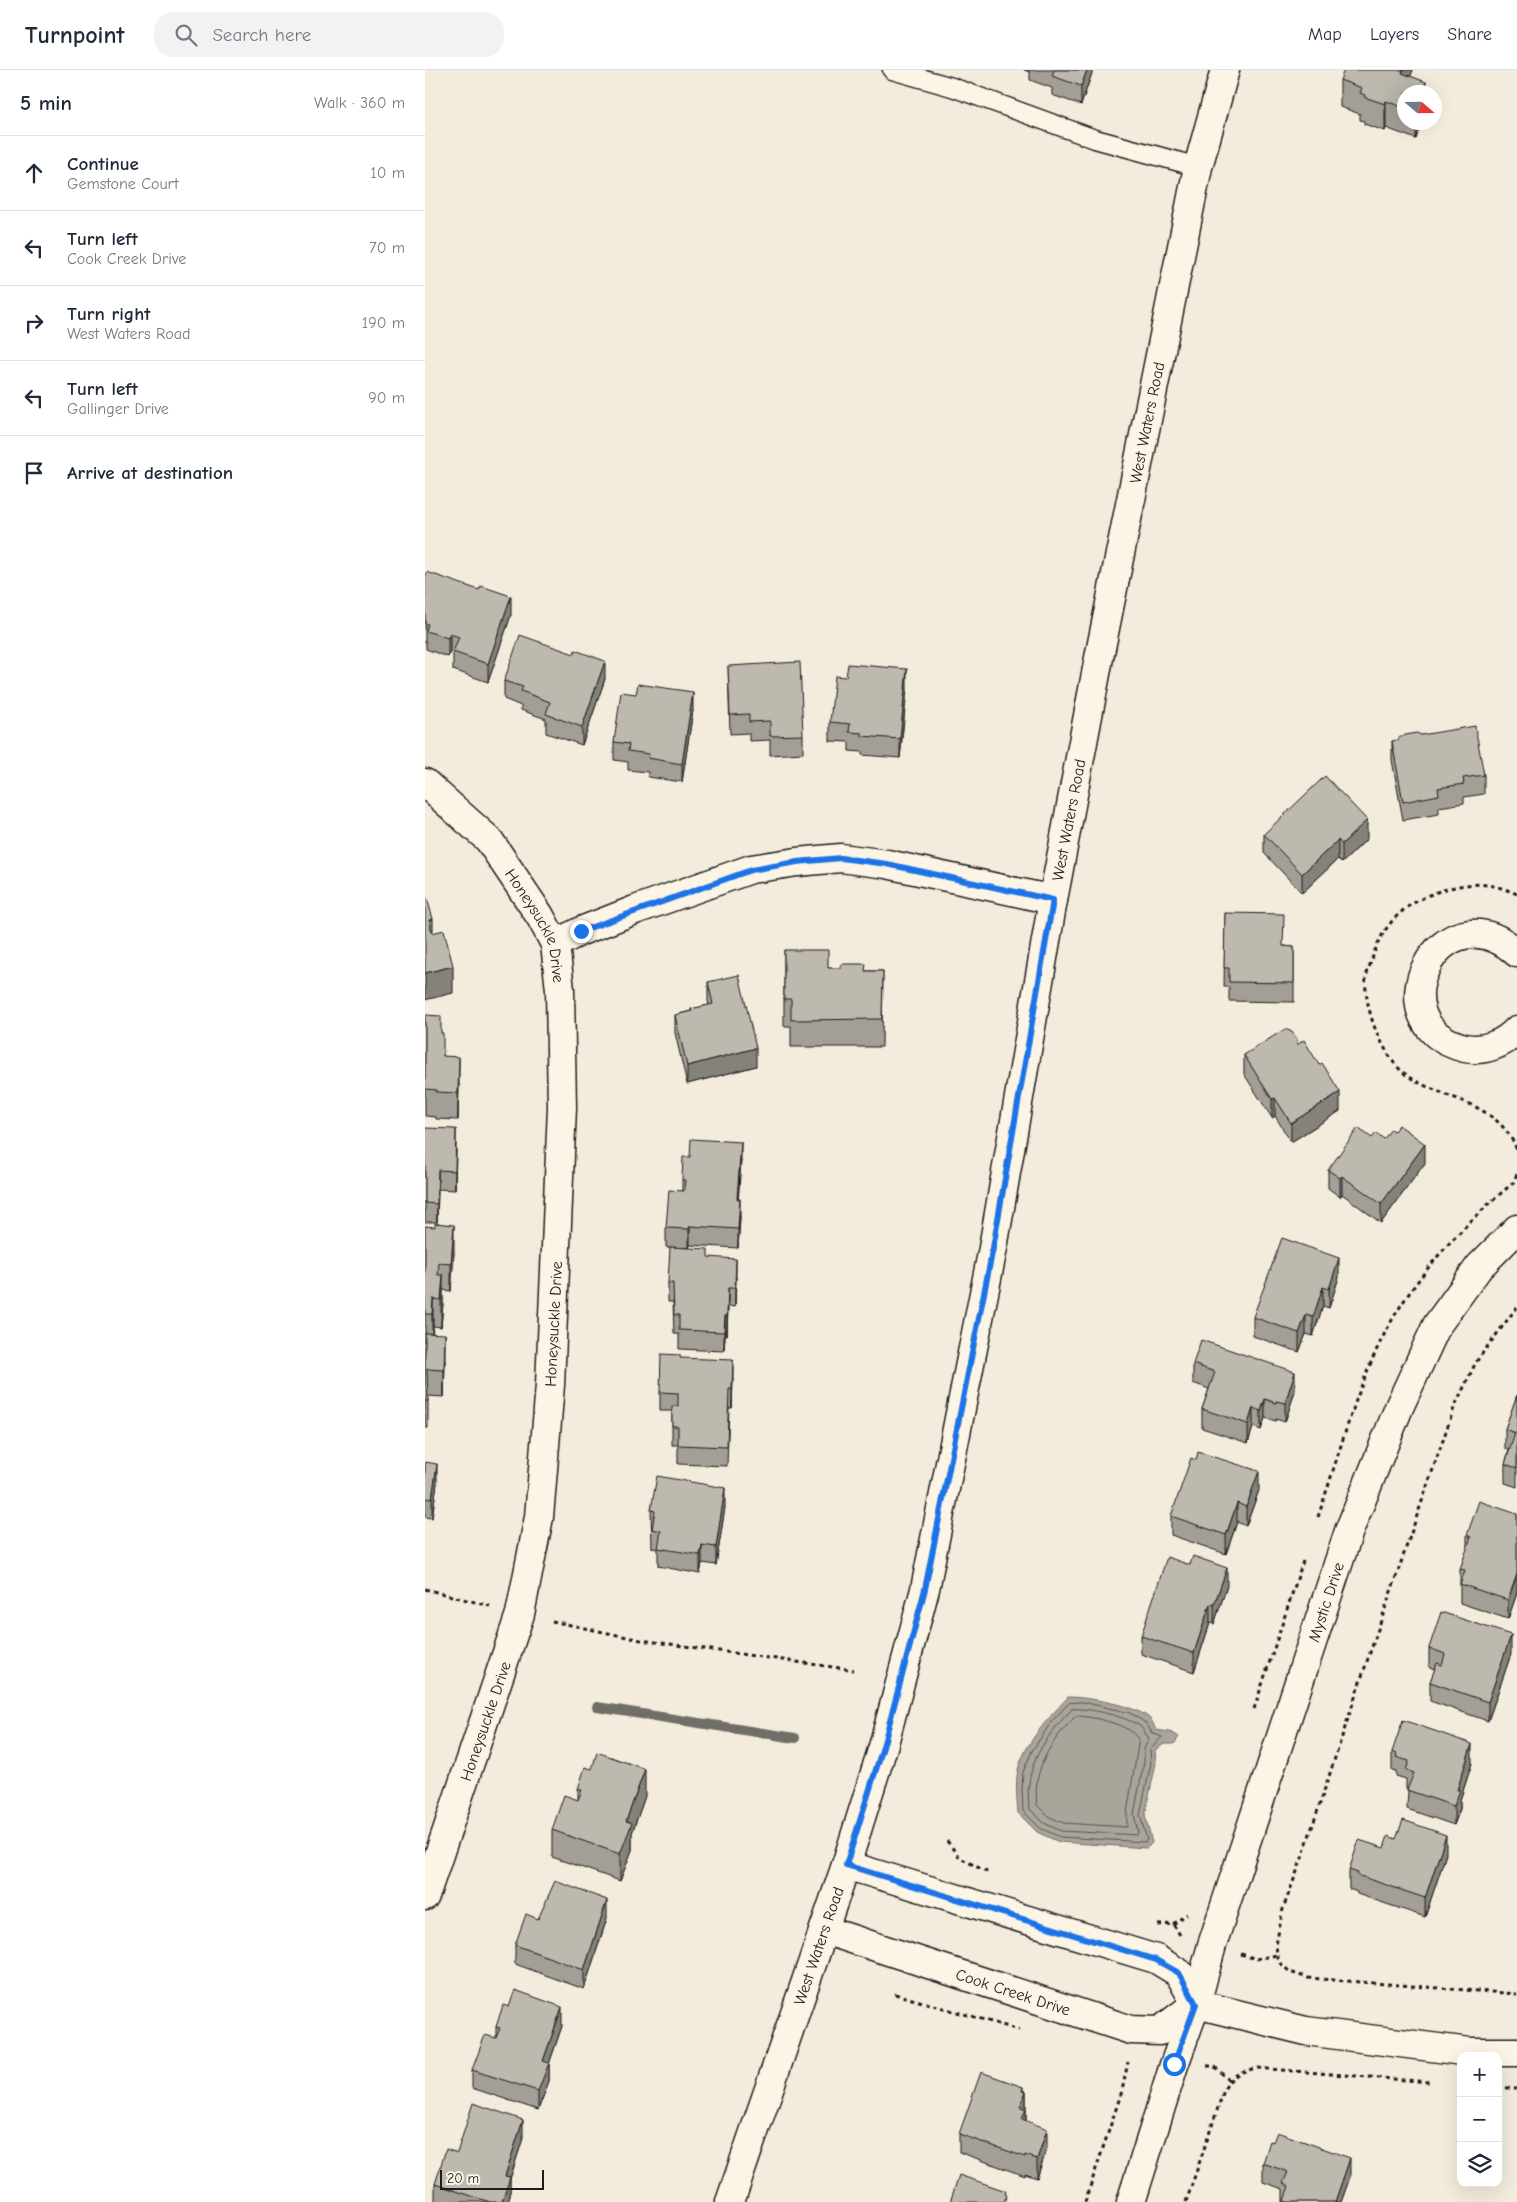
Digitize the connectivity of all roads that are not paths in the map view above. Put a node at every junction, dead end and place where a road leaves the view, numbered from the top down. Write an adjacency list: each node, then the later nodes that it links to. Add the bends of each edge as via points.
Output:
1 (892, 70): 3 (lane, via 952,87 1095,139)
2 (1225, 70): 3 (street, West Waters Road)
3 (1198, 167): 5 (street, West Waters Road)
4 (425, 783): 6 (street, Honeysuckle Drive, via 489,840)
5 (1053, 900): 6 (street, via 887,864 841,858 751,870 635,910); 10 (street, West Waters Road, via 993,1248 925,1589 883,1747)
6 (555, 944): 11 (street, Honeysuckle Drive, via 560,990 562,1108 550,1385 539,1517 520,1614)
7 (1517, 953): 8 (street, via 1508,944 1491,937 1474,934 1456,938 1440,947 1427,962 1420,980 1419,1000 1425,1018 1437,1034 1454,1045 1473,1049)
8 (1515, 1039)
9 (1517, 1229): 13 (street, Mystic Drive, via 1479,1267 1437,1326 1400,1405 1349,1531 1212,1945)
10 (846, 1865): 12 (street, West Waters Road); 13 (street, via 1156,1960 1179,1973)
11 (425, 1896)
12 (824, 1930): 13 (street, Cook Creek Drive, via 1131,2030 1160,2031); 15 (street, West Waters Road)
13 (1196, 2004): 14 (street, via 1306,2031 1470,2052); 16 (street, Mystic Drive)
14 (1517, 2052)
15 (730, 2202)
16 (1131, 2202)

